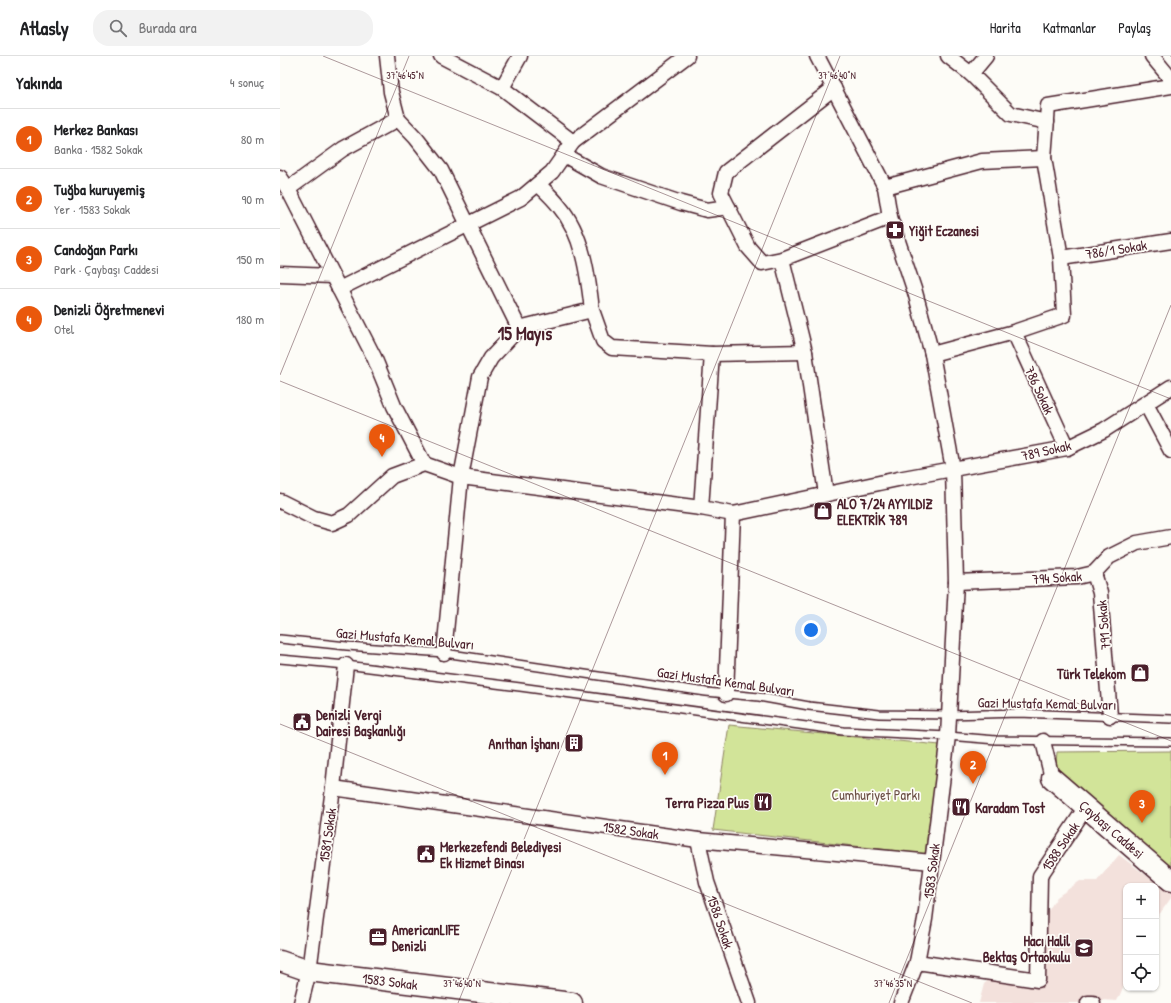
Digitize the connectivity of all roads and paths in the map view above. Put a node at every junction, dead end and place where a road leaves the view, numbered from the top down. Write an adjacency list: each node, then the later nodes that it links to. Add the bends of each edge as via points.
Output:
1 (386, 56): 14 (street)
2 (440, 56): 12 (street)
3 (520, 56): 12 (street)
4 (687, 56): 16 (street)
5 (817, 56): 13 (street, 1583 Sokak)
6 (948, 56): 9 (street)
7 (986, 56): 9 (street)
8 (1152, 56): 10 (street)
9 (971, 74): 15 (street, via 1011,114)
10 (1171, 79)
11 (1171, 86): 15 (street, via 1048,106)
12 (502, 88): 16 (street)
13 (834, 88): 21 (street, 1583 Sokak); 23 (street, via 726,172 721,193)
14 (398, 118): 22 (street, via 343,149); 25 (street, via 441,170)
15 (1047, 122): 18 (street)
16 (572, 142): 17 (street)
17 (564, 155): 20 (street, via 552,172); 23 (street, via 601,176 680,203 707,210)
18 (1044, 158): 21 (street, via 982,161); 27 (street)
19 (280, 177): 22 (street)
20 (538, 184): 25 (street, via 522,198); 32 (street, via 560,206 574,229 587,271)
21 (885, 186): 24 (street, 1583 Sokak)
22 (288, 189): 30 (street)
23 (728, 207): 28 (street, via 748,247 762,263)
24 (890, 216): 28 (street); 37 (street, 1583 Sokak, via 916,292)
25 (468, 226): 31 (street); 33 (street)
26 (1171, 240): 27 (street, 786/1 Sokak)
27 (1061, 258): 34 (street, via 1064,315)
28 (782, 259): 35 (street)
29 (280, 274): 30 (street)
30 (332, 276): 31 (street)
31 (339, 290): 42 (street)
32 (592, 310): 33 (street); 36 (street, via 603,341 612,348)
33 (519, 328): 44 (street, via 491,358 480,376)
34 (1014, 332): 37 (street); 40 (street, 786 Sokak)
35 (805, 352): 36 (street); 45 (street)
36 (712, 354): 47 (street)
37 (932, 354): 43 (street, 1583 Sokak)
38 (1171, 387): 39 (street, 789 Sokak)
39 (1146, 404): 40 (street, 789 Sokak, via 1104,430); 41 (street)
40 (1067, 448): 43 (street, 789 Sokak)
41 (1171, 451)
42 (424, 464): 44 (street); 46 (street, via 392,476 349,516 332,523 314,518)
43 (953, 469): 45 (street, 789 Sokak); 51 (street, 1583 Sokak)
44 (461, 477): 47 (street); 53 (street)
45 (826, 494): 48 (street, 789 Sokak)
46 (280, 501)
47 (701, 508): 48 (street)
48 (733, 514): 56 (street)
49 (1171, 537): 50 (street, 794 Sokak, via 1137,542 1109,557)
50 (1094, 573): 51 (street, 794 Sokak, via 1077,577); 58 (street, 791 Sokak, via 1100,593)
51 (956, 582): 57 (street, 1583 Sokak)
52 (280, 639): 53 (lane, Gazi Mustafa Kemal Bulvarı)
53 (444, 653): 56 (lane, Gazi Mustafa Kemal Bulvarı)
54 (280, 659): 55 (lane)
55 (346, 665): 60 (lane, via 843,731); 64 (street, 1581 Sokak)
56 (726, 694): 57 (lane, Gazi Mustafa Kemal Bulvarı, via 879,714)
57 (949, 715): 58 (lane, Gazi Mustafa Kemal Bulvarı); 60 (street, 1583 Sokak)
58 (1110, 716): 59 (lane, Gazi Mustafa Kemal Bulvarı)
59 (1171, 719)
60 (948, 736): 61 (lane); 67 (street, 1583 Sokak)
61 (1043, 741): 62 (lane); 63 (street)
62 (1171, 742)
63 (1052, 778): 65 (street, Çaybaşı Caddesi)
64 (333, 788): 66 (street, 1582 Sokak); 71 (street, 1581 Sokak)
65 (1086, 807): 68 (street, Çaybaşı Caddesi); 70 (street, 1588 Sokak, via 1040,876 1038,980)
66 (698, 840): 67 (street, 1582 Sokak); 75 (street, 1586 Sokak, via 707,882)
67 (932, 862): 70 (street, 1583 Sokak, via 925,919)
68 (1171, 881)
69 (280, 961): 71 (street, 1583 Sokak)
70 (916, 962): 76 (street, 1583 Sokak)
71 (308, 971): 72 (street, 1583 Sokak); 73 (street, 1581 Sokak)
72 (524, 1000): 74 (street, 1583 Sokak)
73 (300, 1003)
74 (572, 1003)
75 (749, 1003)
76 (901, 1003)

